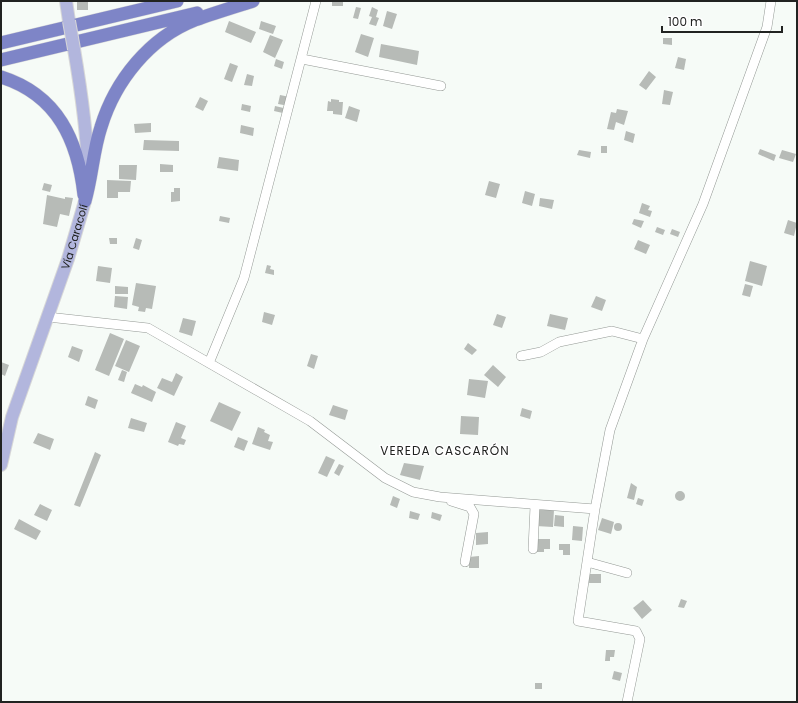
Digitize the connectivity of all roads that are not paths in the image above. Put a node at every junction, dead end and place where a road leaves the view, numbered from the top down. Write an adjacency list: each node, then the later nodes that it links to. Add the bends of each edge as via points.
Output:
1 (66, 1): 12 (main road, Vía Caracolí, bridge, via 88,150)
2 (177, 1): 7 (highway)
3 (246, 1): 9 (highway)
4 (253, 1): 12 (highway, via 194,20 176,30 148,51 129,71 108,107 100,128)
5 (316, 1): 8 (street)
6 (771, 1): 14 (street, via 767,27 703,204)
7 (1, 43)
8 (302, 59): 11 (street); 16 (street, via 244,278)
9 (1, 60)
10 (1, 77): 12 (highway, via 34,94 59,118 76,149)
11 (441, 86)
12 (85, 201): 13 (main road, Vía Caracolí)
13 (48, 317): 16 (street, via 148,328); 17 (main road, Vía Caracolí, via 12,417)
14 (643, 339): 15 (street, via 612,331 559,342 541,352); 20 (street, via 610,430)
15 (521, 356)
16 (209, 363): 18 (street, via 310,421 398,486 413,492)
17 (1, 465)
18 (440, 497): 19 (street); 22 (street, via 473,510)
19 (536, 506): 20 (street); 21 (street)
20 (595, 509): 23 (street)
21 (533, 549)
22 (465, 562)
23 (587, 562): 24 (street); 25 (street, via 578,620 636,631 639,634)
24 (626, 573)
25 (627, 702)

